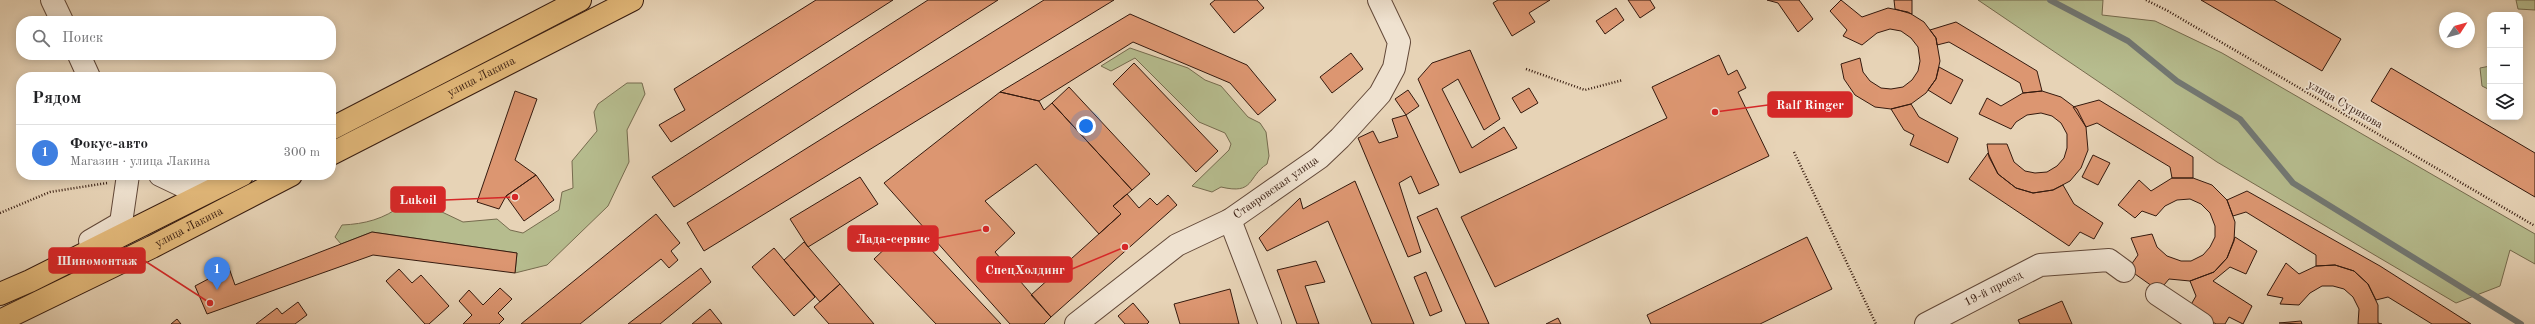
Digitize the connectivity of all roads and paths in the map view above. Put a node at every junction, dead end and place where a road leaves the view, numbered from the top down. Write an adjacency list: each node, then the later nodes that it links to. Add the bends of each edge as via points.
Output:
1 (52, 0): 6 (street)
2 (580, 0): 11 (highway, улица Лакина)
3 (632, 0): 12 (highway, улица Лакина)
4 (1379, 0): 21 (street, Ставровская улица, via 1399,42 1394,68 1380,94 1319,158)
5 (2146, 0): 22 (path, улица Сурикова)
6 (60, 16)
7 (80, 60): 9 (street)
8 (1526, 69): 10 (path, via 1585,90)
9 (86, 72)
10 (1623, 80)
11 (336, 126)
12 (336, 151)
13 (1794, 152): 30 (path)
14 (112, 180): 20 (path, via 50,192)
15 (128, 180): 24 (street, via 121,222)
16 (170, 180): 17 (street, via 183,186)
17 (199, 180)
18 (232, 180): 24 (highway, улица Лакина)
19 (281, 180): 27 (highway, улица Лакина)
20 (0, 213)
21 (1230, 220): 28 (street, Ставровская улица, via 1177,245); 29 (street)
22 (2535, 226)
23 (2124, 271): 31 (street, 19-й проезд, via 2109,260 2040,265)
24 (30, 281): 25 (highway, улица Лакина)
25 (0, 294)
26 (2158, 294): 32 (street)
27 (0, 321)
28 (1076, 324)
29 (1270, 324)
30 (1876, 324)
31 (1926, 324)
32 (2202, 324)

